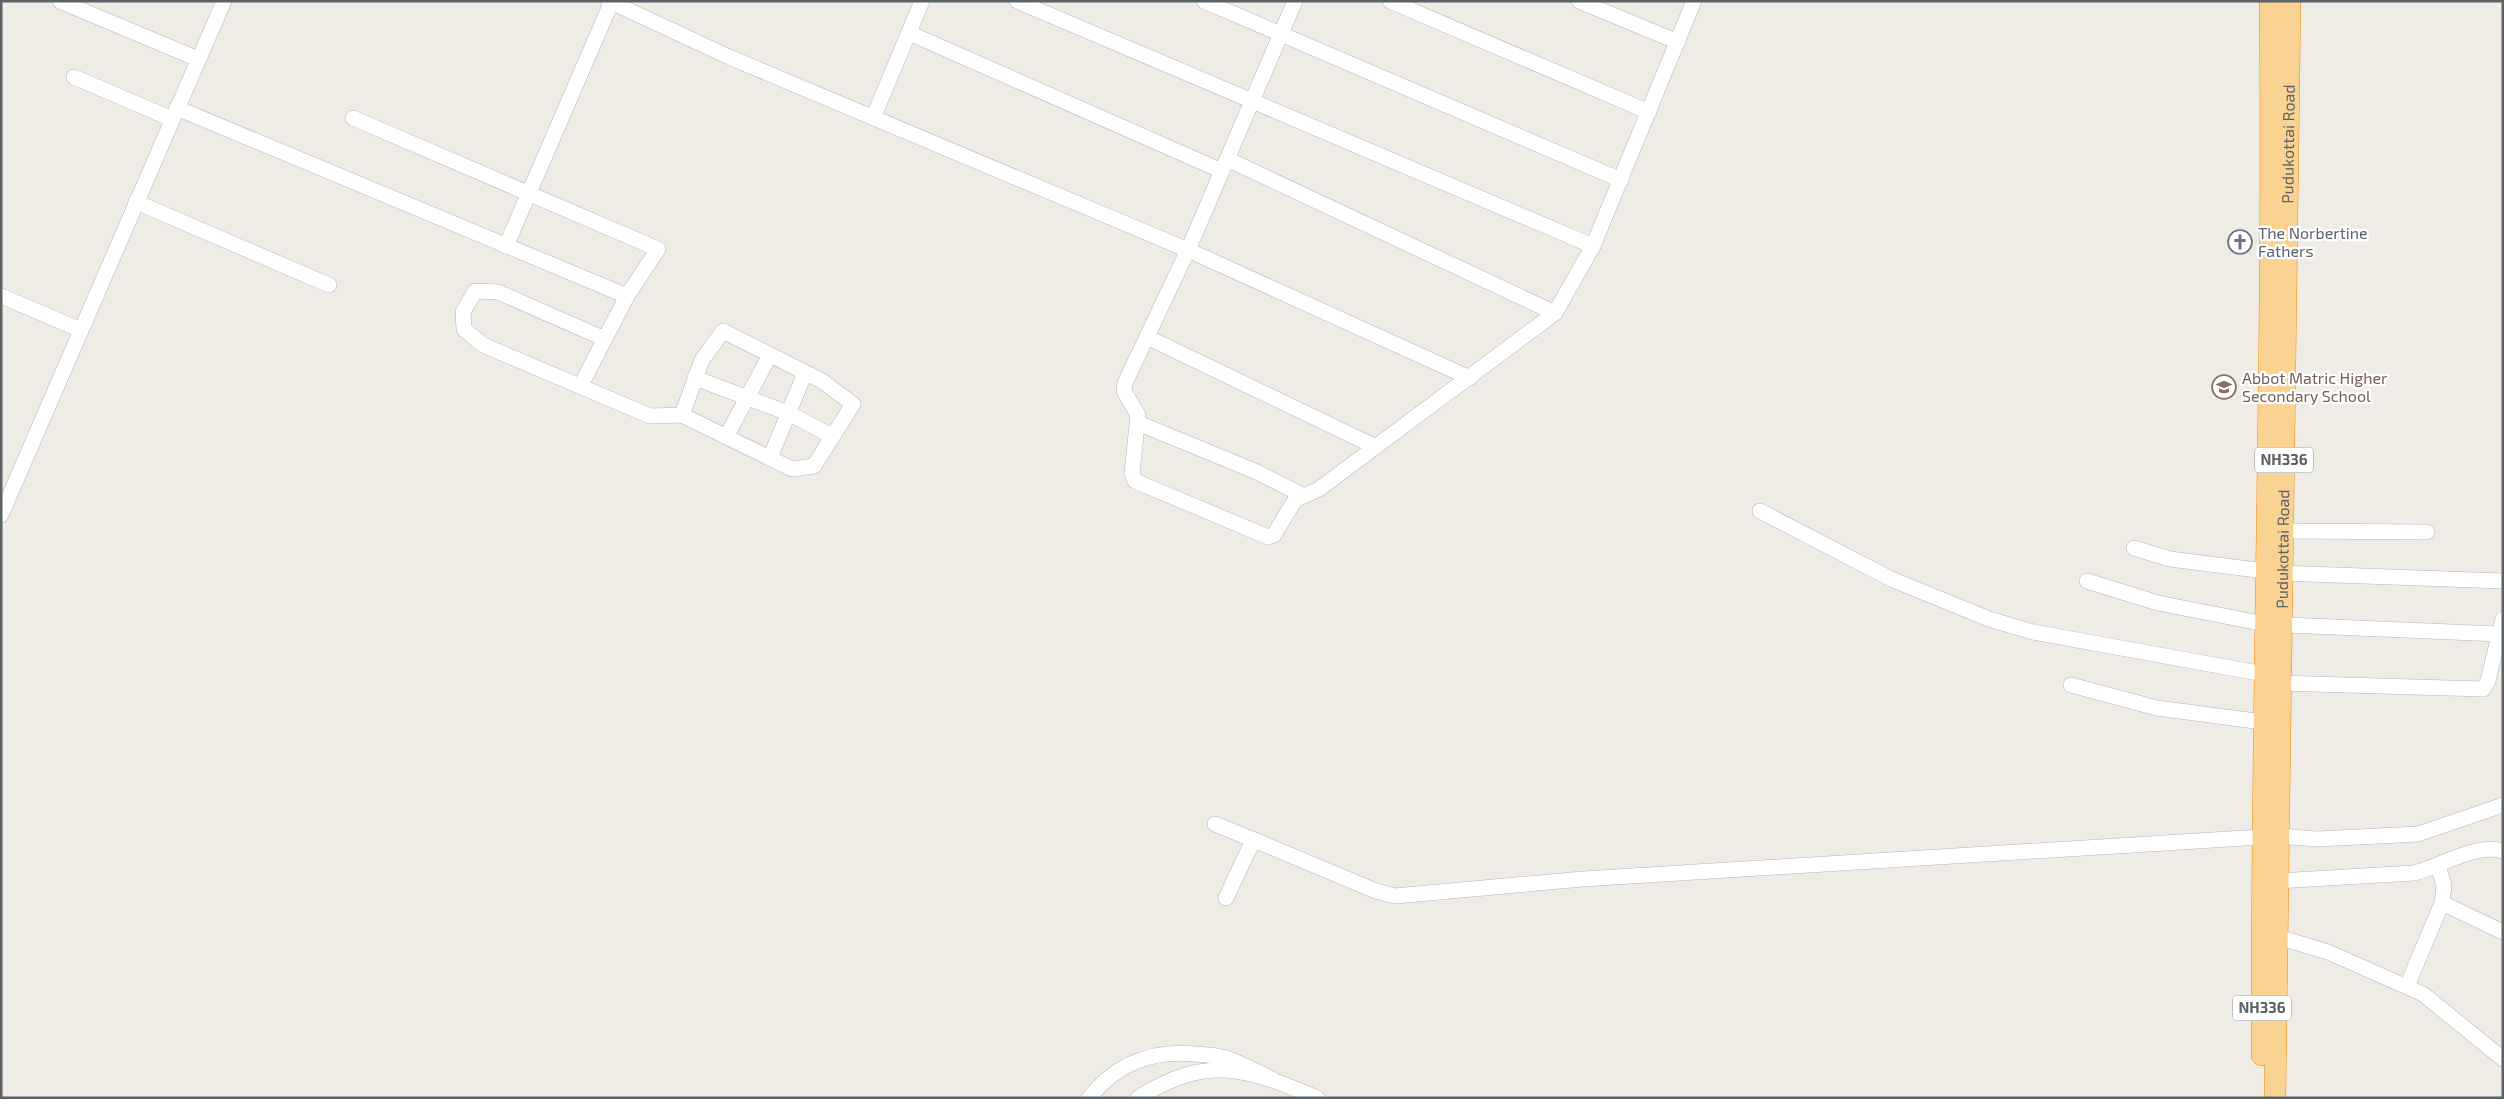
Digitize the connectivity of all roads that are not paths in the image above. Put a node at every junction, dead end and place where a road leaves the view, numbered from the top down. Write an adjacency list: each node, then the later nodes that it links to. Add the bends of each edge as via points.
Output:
1 (60, 1): 16 (street)
2 (224, 1): 16 (street)
3 (922, 1): 13 (street)
4 (1017, 1): 18 (street)
5 (1204, 1): 14 (street)
6 (1295, 1): 14 (street)
7 (1390, 1): 19 (street)
8 (1579, 1): 15 (street)
9 (1694, 1): 15 (street)
10 (2270, 1): 39 (highway, Pudukottai Road / NH336)
11 (2290, 1): 39 (highway, Pudukottai Road / NH336)
12 (611, 2): 22 (street, via 728,57); 25 (street)
13 (909, 34): 22 (street); 23 (street)
14 (1281, 34): 18 (street); 24 (street)
15 (1678, 42): 19 (street)
16 (198, 59): 20 (street)
17 (74, 77): 20 (street)
18 (1252, 101): 23 (street); 28 (street)
19 (1649, 112): 24 (street)
20 (174, 114): 26 (street); 27 (street)
21 (353, 118): 25 (street)
22 (873, 118): 29 (street)
23 (1225, 165): 29 (street); 33 (street)
24 (1621, 180): 28 (street)
25 (529, 192): 27 (street); 32 (street, via 658,249)
26 (136, 202): 30 (street); 34 (street)
27 (506, 246): 32 (street)
28 (1593, 246): 33 (street)
29 (1188, 250): 36 (street); 41 (street)
30 (329, 285)
31 (1, 296): 34 (street)
32 (627, 296): 35 (street)
33 (1555, 314): 41 (street)
34 (81, 330): 53 (street)
35 (606, 338): 42 (street); 42 (street, via 498,292 475,291 463,312 464,329 483,345)
36 (1149, 338): 46 (street, via 1124,391 1138,415); 49 (street)
37 (770, 355): 38 (street); 40 (street, via 723,331 702,360); 43 (street)
38 (805, 373): 44 (street); 47 (street, via 852,404)
39 (2277, 374): 54 (highway, Pudukottai Road / NH336); 57 (highway, Pudukottai Road / NH336)
40 (695, 378): 43 (street); 45 (street)
41 (1470, 378): 49 (street)
42 (581, 385): 45 (street, via 650,416)
43 (748, 396): 44 (street); 48 (street)
44 (788, 413): 47 (street); 50 (street)
45 (682, 415): 48 (street)
46 (1138, 423): 51 (street, via 1257,472); 51 (street, via 1132,473 1135,481 1268,537 1274,536 1295,500)
47 (832, 436): 50 (street, via 814,466 792,469)
48 (726, 437): 50 (street)
49 (1376, 447): 51 (street, via 1319,489)
50 (770, 458)
51 (1302, 495)
52 (1760, 511): 63 (street, via 1891,579 1989,619 2033,632)
53 (1, 515)
54 (2282, 531): 55 (street); 57 (highway, Pudukottai Road / NH336)
55 (2427, 532)
56 (2134, 548): 57 (street, via 2177,560)
57 (2273, 572): 59 (street); 61 (highway, Pudukottai Road / NH336)
58 (2087, 581): 61 (street, via 2158,603)
59 (2503, 581)
60 (2503, 619): 62 (street)
61 (2273, 624): 62 (street); 63 (highway, Pudukottai Road / NH336)
62 (2498, 634): 63 (street, via 2488,681 2483,688)
63 (2272, 678): 65 (highway, Pudukottai Road / NH336); 68 (highway, Pudukottai Road / NH336)
64 (2071, 685): 65 (street, via 2156,708)
65 (2263, 722): 68 (highway, Pudukottai Road / NH336)
66 (2503, 805): 68 (street, via 2418,834 2317,839)
67 (1215, 824): 69 (street)
68 (2270, 836): 69 (street, via 1583,879 1395,896); 72 (highway, Pudukottai Road / NH336); 83 (highway, Pudukottai Road / NH336)
69 (1259, 842): 73 (street, via 1252,844)
70 (2503, 851): 71 (street, via 2484,849 2470,852)
71 (2438, 866): 72 (street, via 2414,873); 74 (street, via 2444,885)
72 (2278, 882): 76 (highway, Pudukottai Road / NH336)
73 (1226, 898)
74 (2442, 903): 75 (street); 77 (street)
75 (2503, 932)
76 (2278, 937): 77 (street, via 2328,952); 84 (highway, Pudukottai Road / NH336)
77 (2407, 986): 78 (street, via 2423,994)
78 (2503, 1059)
79 (1272, 1079): 80 (street, via 1228,1059 1164,1053 1140,1058 1122,1068); 81 (street, via 1244,1071 1216,1070 1188,1074 1161,1083); 82 (street)
80 (1089, 1098)
81 (1138, 1098)
82 (1317, 1098)
83 (2262, 1098)
84 (2275, 1098)

